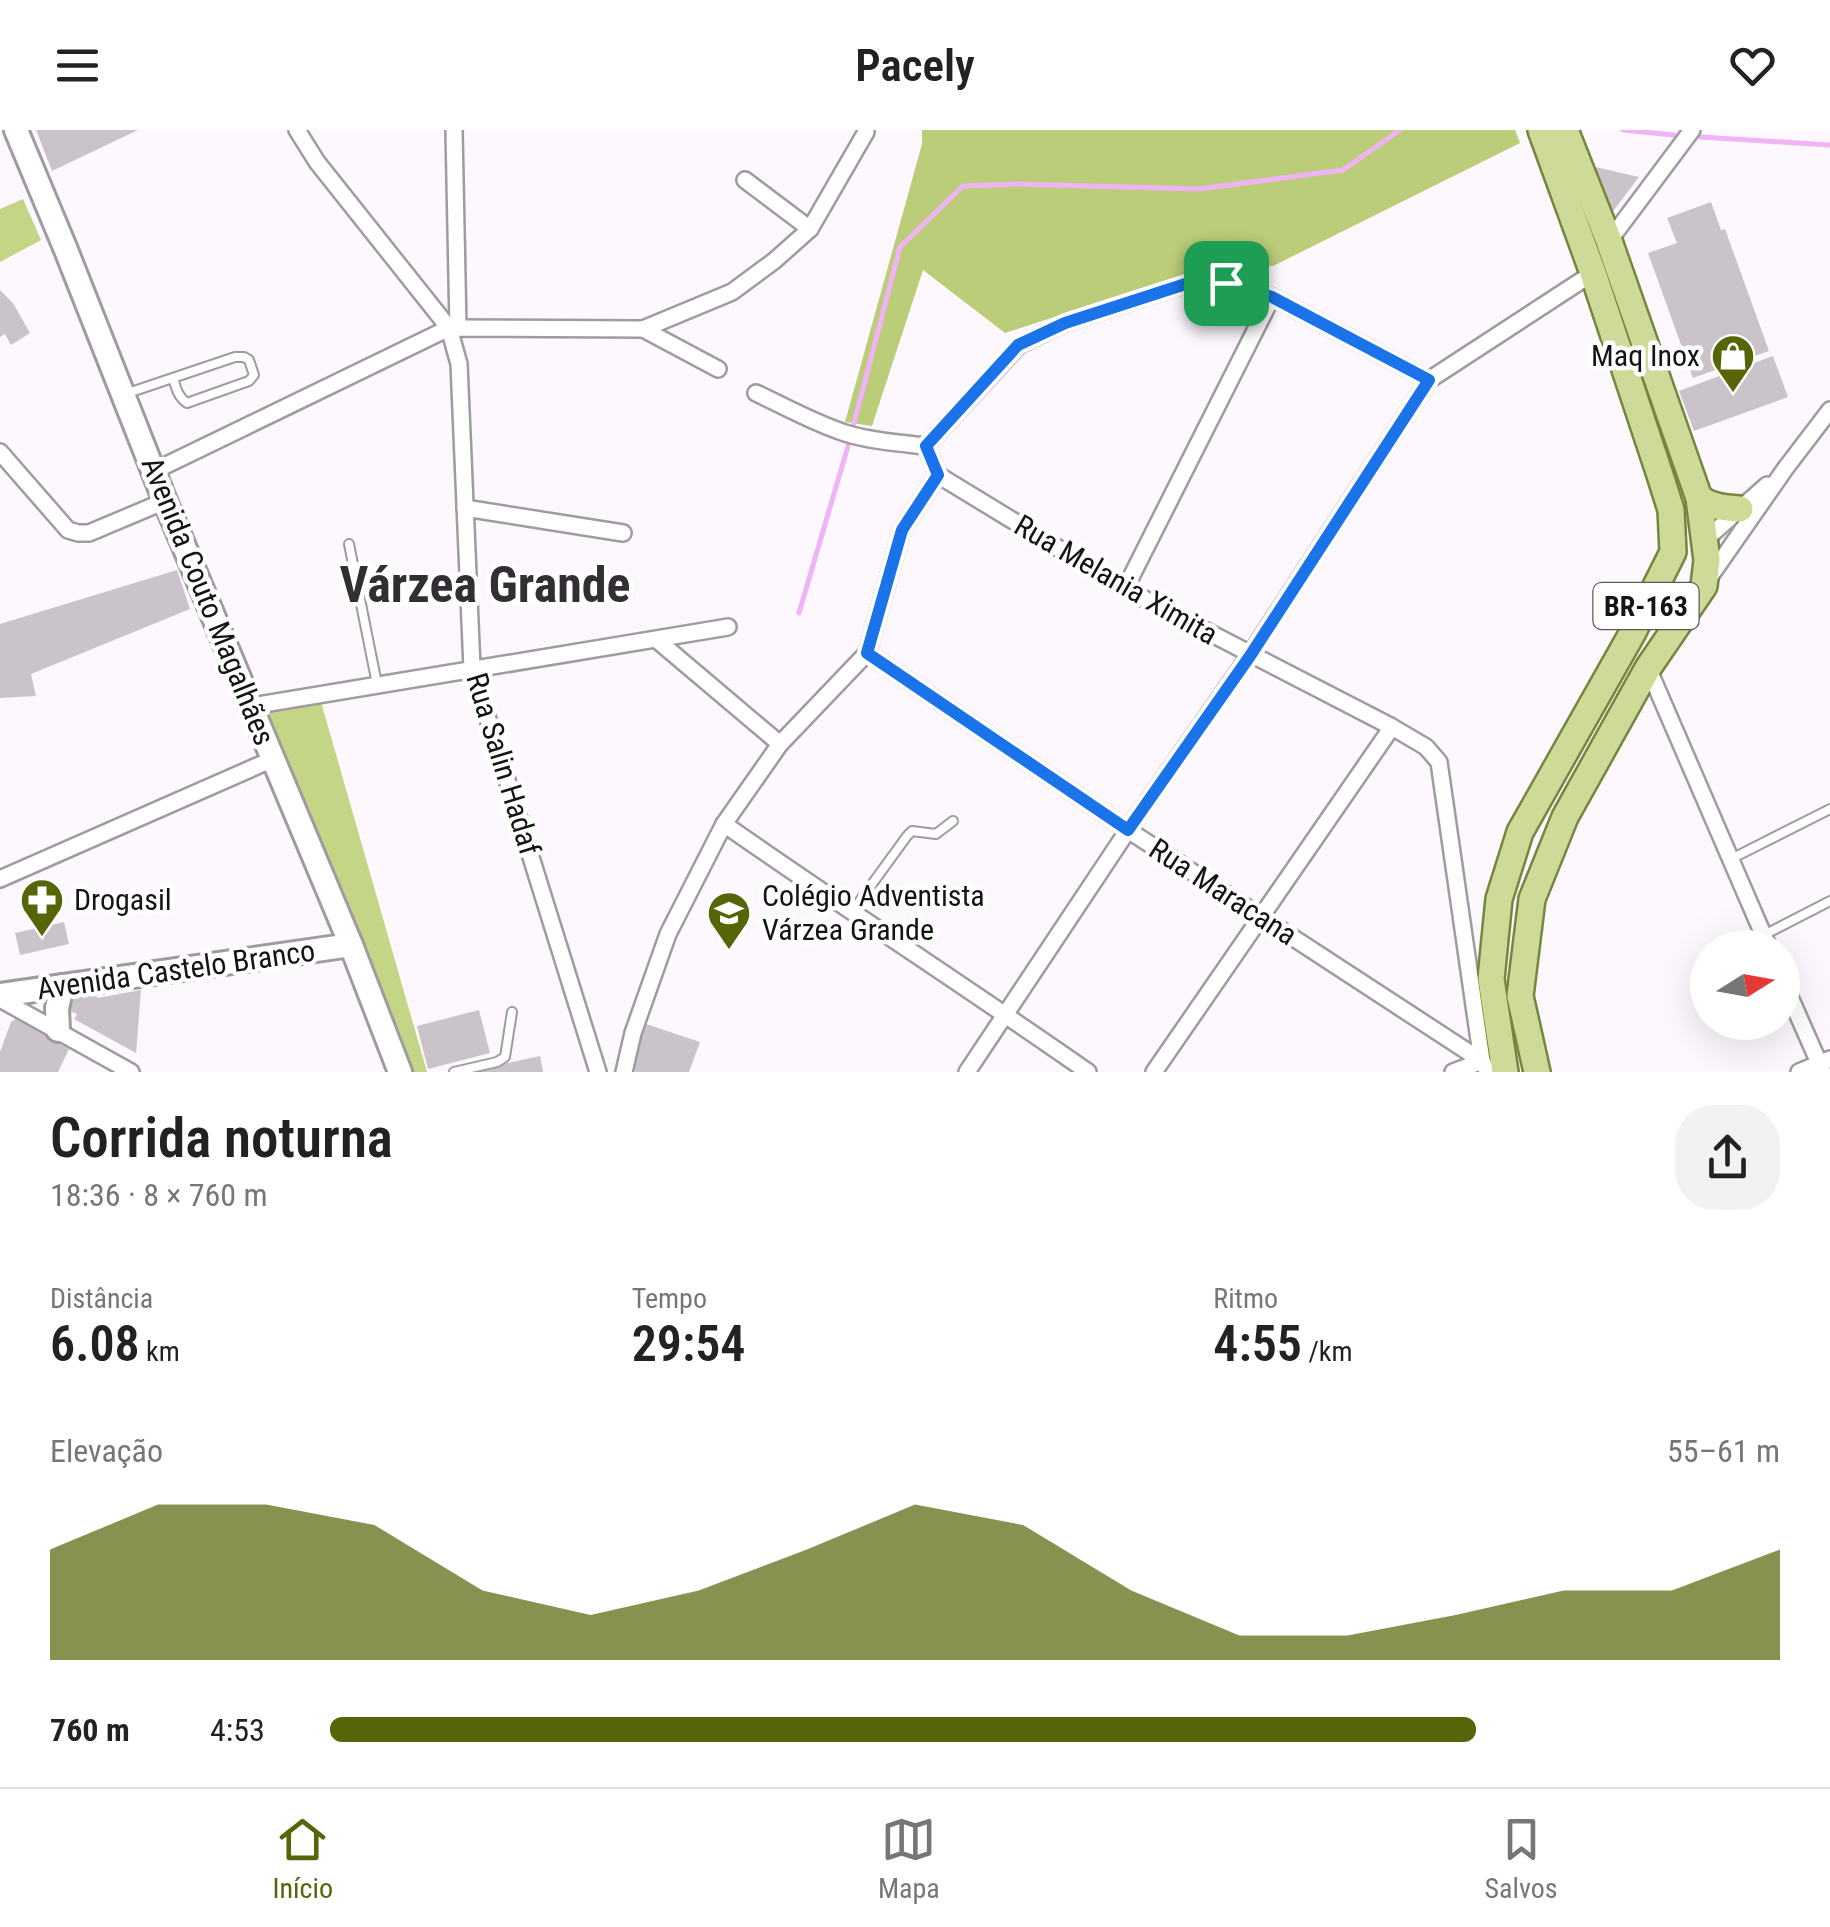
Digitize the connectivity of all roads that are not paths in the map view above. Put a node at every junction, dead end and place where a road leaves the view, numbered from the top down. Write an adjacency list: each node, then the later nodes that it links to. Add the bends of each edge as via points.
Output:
1 (16, 130): 19 (main road, Avenida Couto Magalhães)
2 (296, 130): 13 (street)
3 (454, 130): 13 (street, Rua Salin Hadaf)
4 (1541, 130): 11 (main road, BR-163)
5 (1566, 130): 10 (main road, BR-163)
6 (1692, 130): 10 (street)
7 (866, 132): 9 (street)
8 (745, 180): 9 (street)
9 (810, 229): 14 (street, via 732,292)
10 (1609, 241): 26 (main road, BR-163)
11 (1593, 273): 17 (street); 33 (main road, BR-163, via 1671,510)
12 (1272, 297): 17 (street); 21 (street, via 1198,280 1045,331 1018,345); 35 (street)
13 (454, 328): 14 (street); 24 (street); 28 (street, Rua Salin Hadaf)
14 (644, 329): 15 (street)
15 (718, 369)
16 (173, 378): 16 (lane, via 235,357 249,360 254,375 187,403); 19 (lane)
17 (1429, 380): 40 (street)
18 (756, 393): 21 (street, via 848,434)
19 (124, 394): 24 (main road, Avenida Couto Magalhães)
20 (1829, 413): 23 (street)
21 (926, 446): 25 (street)
22 (0, 452): 27 (street, via 78,534)
23 (1785, 469): 29 (street); 34 (street)
24 (154, 472): 27 (main road, Avenida Couto Magalhães)
25 (938, 475): 35 (street, Rua Melania Ximita); 39 (street, via 902,530)
26 (1698, 498): 29 (main road); 31 (main road, BR-163)
27 (165, 501): 44 (main road, Avenida Couto Magalhães)
28 (466, 508): 30 (street); 41 (street, Rua Salin Hadaf)
29 (1740, 509): 31 (street)
30 (623, 534)
31 (1705, 540): 33 (main road, via 1682,543); 34 (main road, BR-163)
32 (349, 544): 43 (lane)
33 (1672, 552): 37 (main road, BR-163)
34 (1704, 586): 42 (main road, BR-163)
35 (1125, 589): 40 (street, Rua Melania Ximita)
36 (728, 627): 38 (street)
37 (1633, 632): 42 (main road, via 1635,652); 67 (main road, BR-163, via 1520,832 1499,899 1490,979)
38 (657, 640): 41 (street); 46 (street)
39 (867, 653): 46 (street); 51 (street, Rua Maracana)
40 (1250, 656): 45 (street, Rua Melania Ximita); 51 (street)
41 (472, 668): 43 (street); 71 (street, Rua Salin Hadaf)
42 (1648, 668): 52 (street); 77 (main road, BR-163, via 1565,817 1532,899 1520,996)
43 (377, 684): 44 (street)
44 (252, 706): 47 (main road, Avenida Couto Magalhães)
45 (1392, 727): 56 (street); 67 (street, Rua Melania Ximita, via 1439,762)
46 (780, 744): 50 (street)
47 (272, 759): 53 (street); 59 (main road, Avenida Couto Magalhães)
48 (1830, 809): 52 (lane)
49 (953, 821): 55 (lane, via 936,834 912,831)
50 (724, 824): 55 (street); 72 (street, via 668,934)
51 (1128, 830): 56 (street, Rua Maracana); 63 (street)
52 (1731, 859): 57 (street)
53 (0, 879)
54 (1830, 900): 58 (lane)
55 (851, 913): 63 (street)
56 (1262, 918): 67 (street, Rua Maracana); 75 (street)
57 (1761, 930)
58 (1783, 930)
59 (351, 946): 60 (main road, Avenida Castelo Branco); 69 (main road, Avenida Couto Magalhães)
60 (62, 986): 61 (main road, Avenida Castelo Branco); 65 (main road)
61 (0, 997): 65 (street)
62 (512, 1012): 70 (lane, via 505,1057)
63 (1006, 1014): 73 (street); 74 (street)
64 (1800, 1016): 66 (street)
65 (58, 1030): 68 (street)
66 (1824, 1065): 78 (street)
67 (1491, 1068): 76 (street)
68 (131, 1072)
69 (400, 1072)
70 (454, 1072)
71 (598, 1072)
72 (624, 1072)
73 (966, 1072)
74 (1088, 1072)
75 (1154, 1072)
76 (1454, 1072)
77 (1537, 1072)
78 (1798, 1072)

